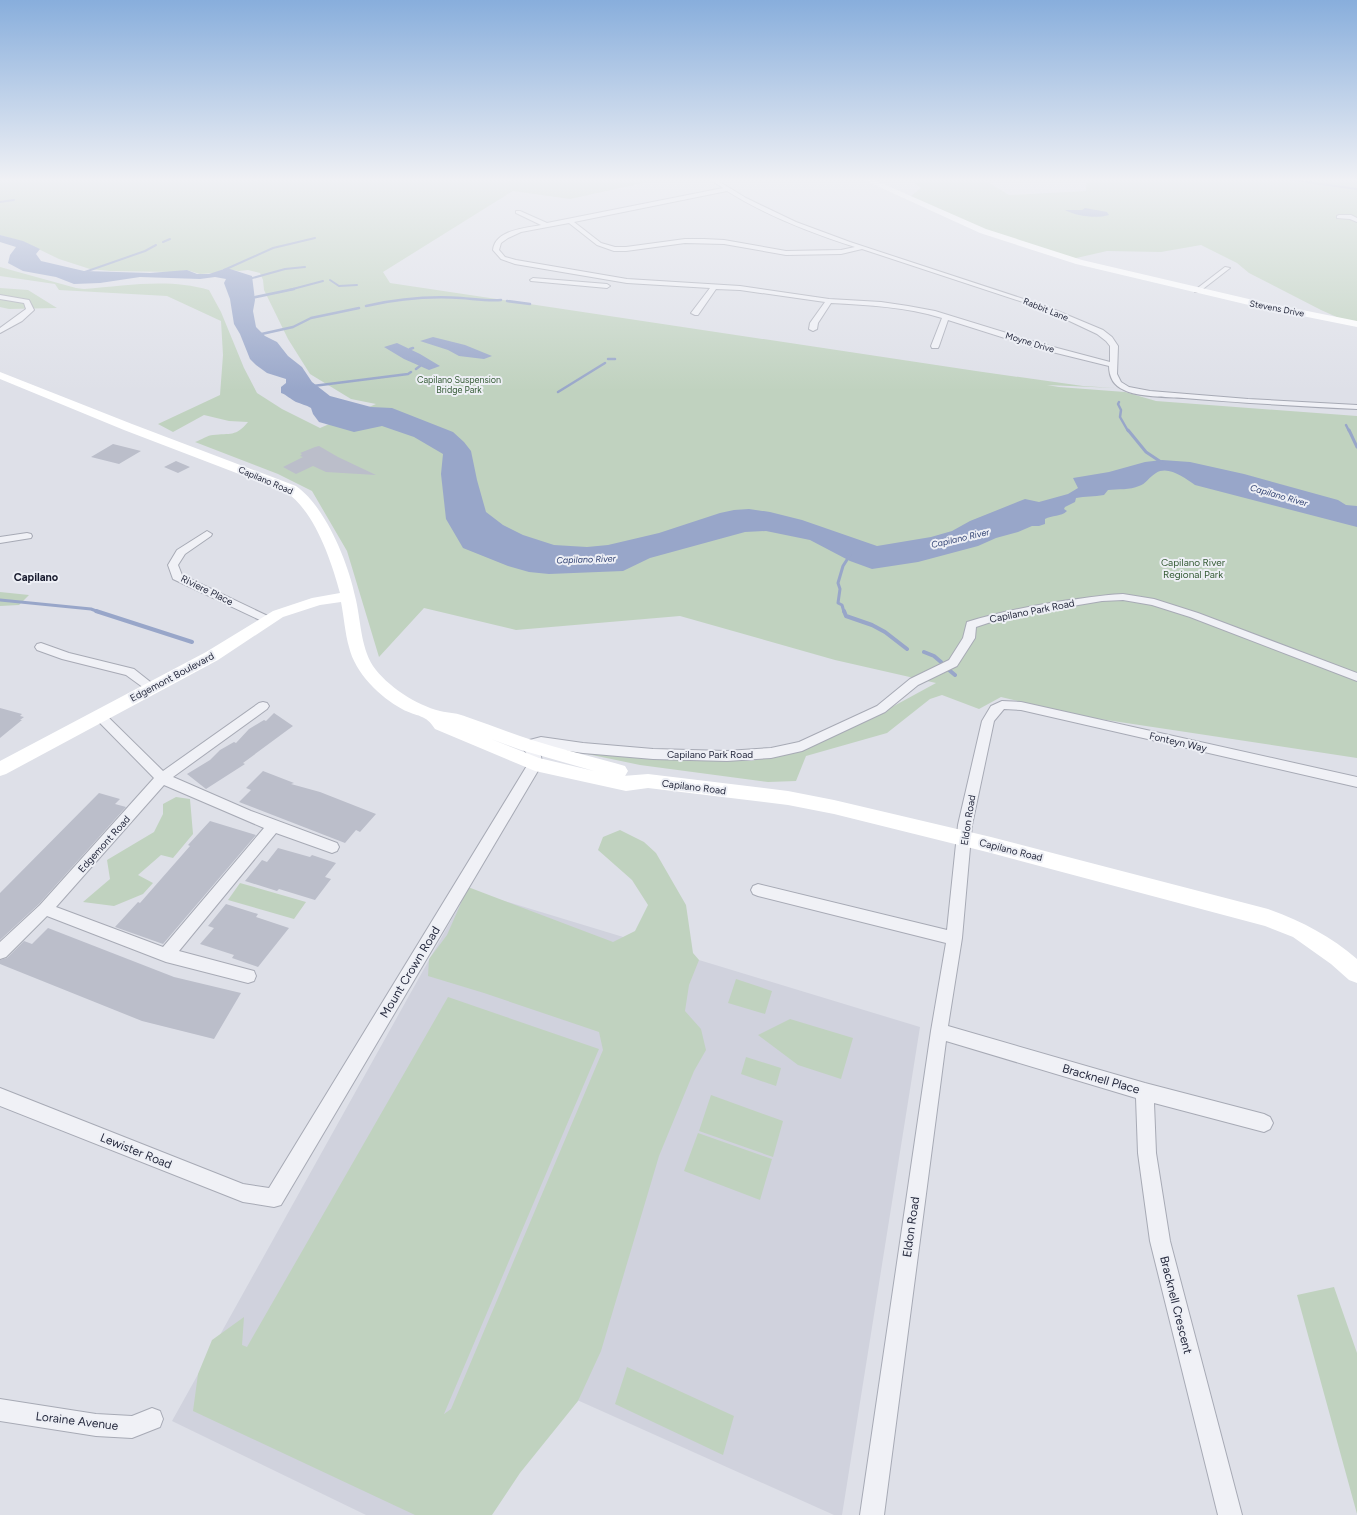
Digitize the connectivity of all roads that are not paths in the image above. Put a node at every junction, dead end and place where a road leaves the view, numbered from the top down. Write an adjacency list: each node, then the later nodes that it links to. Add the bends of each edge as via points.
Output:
1 (496, 250): 8 (street, Moyne Drive, via 508,260 565,271 627,282)
2 (767, 250): 3 (street, via 786,253)
3 (853, 250)
4 (867, 250): 19 (street, Rabbit Lane, via 1046,308 1100,332 1114,346)
5 (1038, 250): 10 (main road, Stevens Drive)
6 (1227, 268): 10 (street)
7 (533, 280): 8 (street, Moyne Drive, via 655,290 675,290)
8 (690, 286): 9 (street, Moyne Drive)
9 (714, 287): 12 (street, Moyne Drive, via 740,288); 13 (street)
10 (1197, 291): 15 (main road, Stevens Drive)
11 (0, 297): 17 (street, via 27,301 30,310)
12 (829, 301): 14 (street, Moyne Drive, via 897,306); 16 (street, via 814,323)
13 (695, 313)
14 (946, 318): 18 (street); 19 (street, Moyne Drive)
15 (1357, 324)
16 (813, 329)
17 (0, 331)
18 (935, 346)
19 (1114, 366): 21 (street, Rabbit Lane, via 1113,374 1118,383 1122,387 1138,391)
20 (0, 375): 25 (main road, Capilano Road, via 291,489 301,496 317,519 340,563)
21 (1357, 407)
22 (207, 534): 26 (street, Riviere Place, via 181,552 172,565 177,577)
23 (27, 536): 24 (street)
24 (0, 540)
25 (348, 596): 26 (main road, Edgemont Boulevard, via 317,601); 33 (main road, Capilano Road, via 356,649 367,669 391,694)
26 (268, 620): 29 (main road, Edgemont Boulevard, via 212,656)
27 (41, 647): 29 (street, via 130,672)
28 (1357, 677): 35 (street, Capilano Park Road, via 1194,615 1154,602 1114,597 1019,612 970,625 969,638 953,663 914,682 881,709 802,746 771,753 727,756 654,754 541,742)
29 (152, 688): 32 (main road, Edgemont Boulevard)
30 (263, 706): 39 (street, Edgemont Road)
31 (999, 706): 41 (street, Fonteyn Way, via 1021,706); 43 (street, Eldon Road, via 988,721)
32 (100, 716): 38 (main road, Edgemont Boulevard); 39 (street)
33 (436, 716): 34 (main road, Capilano Road, via 441,725); 35 (main road, Capilano Road, via 458,720)
34 (460, 733): 35 (main road, via 476,733 506,744); 36 (main road, Capilano Road)
35 (526, 745): 36 (street, via 535,756); 37 (main road, Capilano Road)
36 (535, 764): 37 (main road, via 551,761 569,767); 40 (main road, Capilano Road, via 626,784); 56 (street, Mount Crown Road)
37 (599, 766): 40 (main road, Capilano Road, via 632,774)
38 (0, 769)
39 (162, 778): 42 (street); 46 (street, Edgemont Road)
40 (648, 781): 43 (main road, Capilano Road, via 788,798)
41 (1357, 782)
42 (273, 827): 44 (street); 49 (street)
43 (964, 838): 47 (street, Eldon Road); 50 (main road, Capilano Road, via 1268,918 1300,931 1339,957)
44 (332, 847)
45 (758, 890): 47 (street)
46 (45, 909): 48 (street, Edgemont Road); 49 (street)
47 (954, 938): 52 (street, Eldon Road)
48 (0, 952)
49 (166, 954): 51 (street)
50 (1357, 973)
51 (248, 976)
52 (939, 1031): 53 (street, Bracknell Place); 59 (street, Eldon Road)
53 (1145, 1092): 55 (street, Bracknell Place); 60 (street, Bracknell Crescent, via 1147,1153 1160,1241)
54 (0, 1097): 56 (street, Lewister Road, via 243,1193)
55 (1264, 1123)
56 (274, 1198)
57 (0, 1410): 58 (street, Loraine Avenue, via 96,1425 132,1427)
58 (152, 1419)
59 (872, 1515)
60 (1230, 1515)

